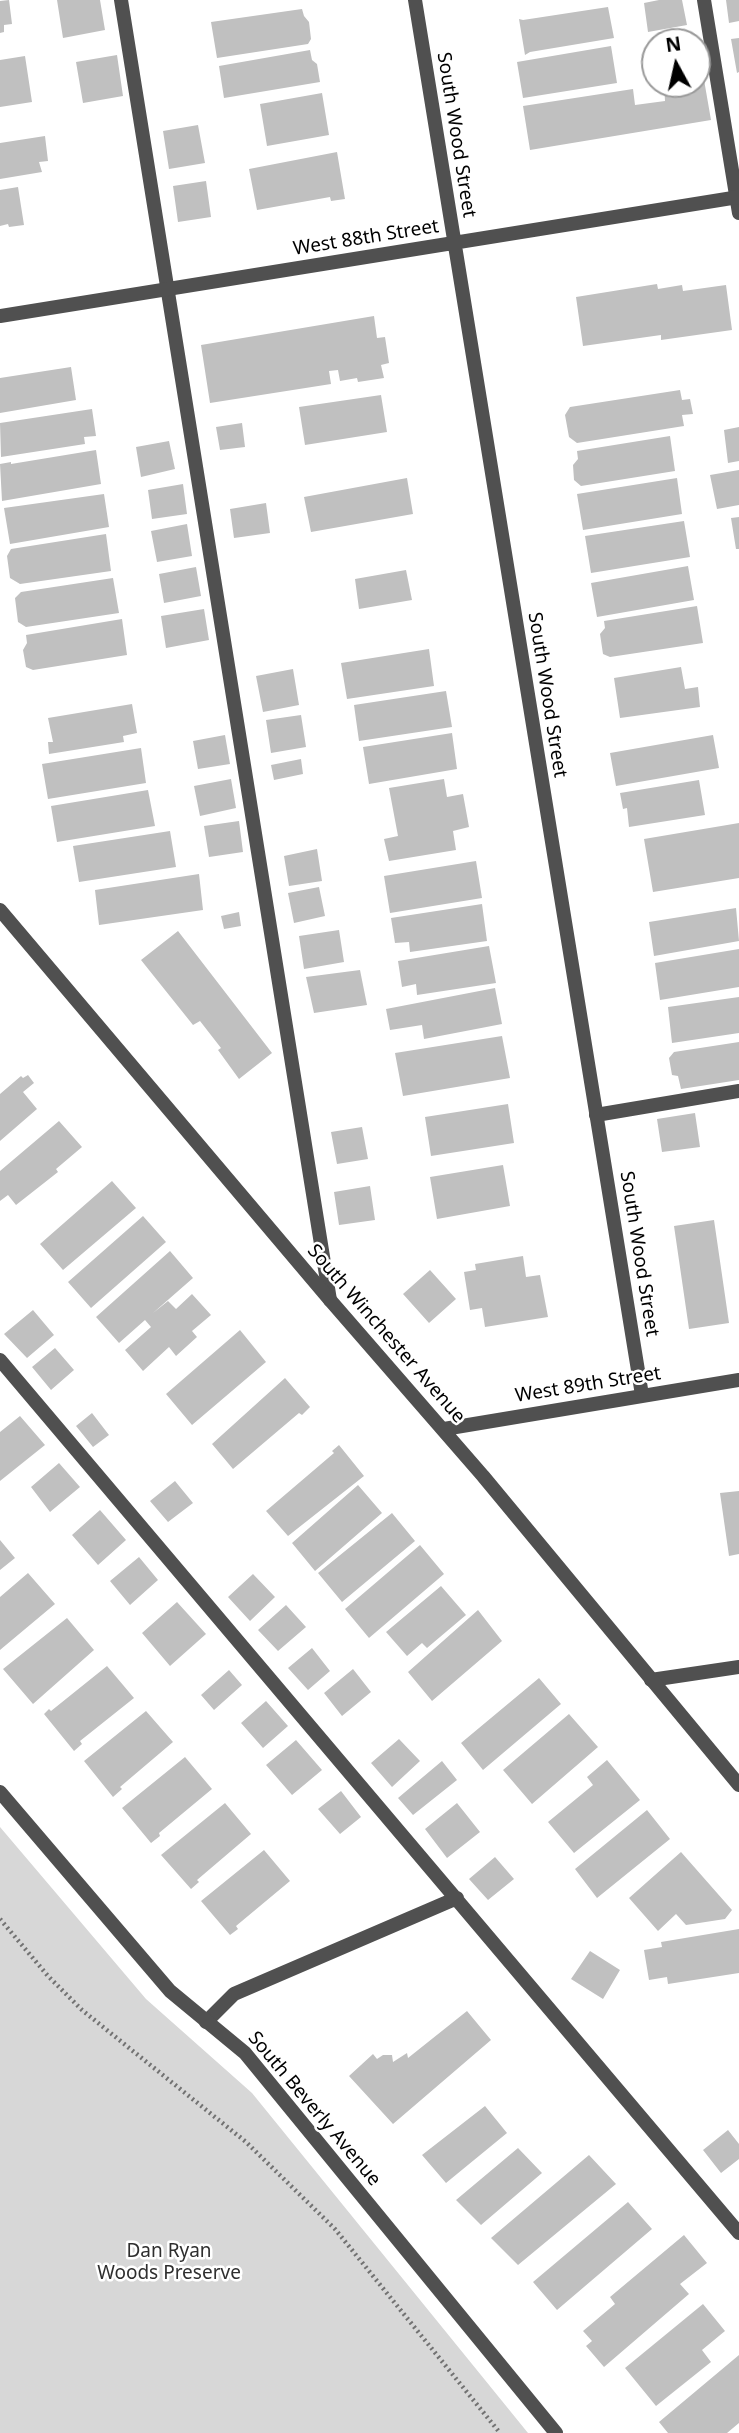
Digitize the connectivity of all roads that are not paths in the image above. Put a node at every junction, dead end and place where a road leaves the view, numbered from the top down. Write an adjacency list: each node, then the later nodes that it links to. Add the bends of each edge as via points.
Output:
1 (121, 0): 6 (street)
2 (415, 0): 5 (street, South Wood Street)
3 (704, 0): 4 (street)
4 (738, 203): 5 (street, West 88th Street)
5 (454, 243): 6 (street, West 88th Street); 10 (street, South Wood Street)
6 (168, 289): 7 (street, West 88th Street); 11 (street)
7 (0, 316)
8 (0, 910): 11 (street, South Winchester Avenue)
9 (739, 1091): 10 (street)
10 (596, 1115): 14 (street, South Wood Street)
11 (330, 1300): 15 (street, South Winchester Avenue)
12 (0, 1360): 20 (street)
13 (739, 1380): 14 (street, West 89th Street)
14 (642, 1395): 15 (street, West 89th Street)
15 (444, 1429): 17 (street, South Winchester Avenue)
16 (739, 1667): 17 (street)
17 (651, 1680): 18 (street, South Winchester Avenue)
18 (739, 1785)
19 (0, 1792): 21 (street, South Beverly Avenue, via 170,1991)
20 (457, 1898): 21 (street, via 234,1994); 22 (street)
21 (206, 2022): 23 (street, South Beverly Avenue, via 245,2053)
22 (739, 2234)
23 (556, 2433)

